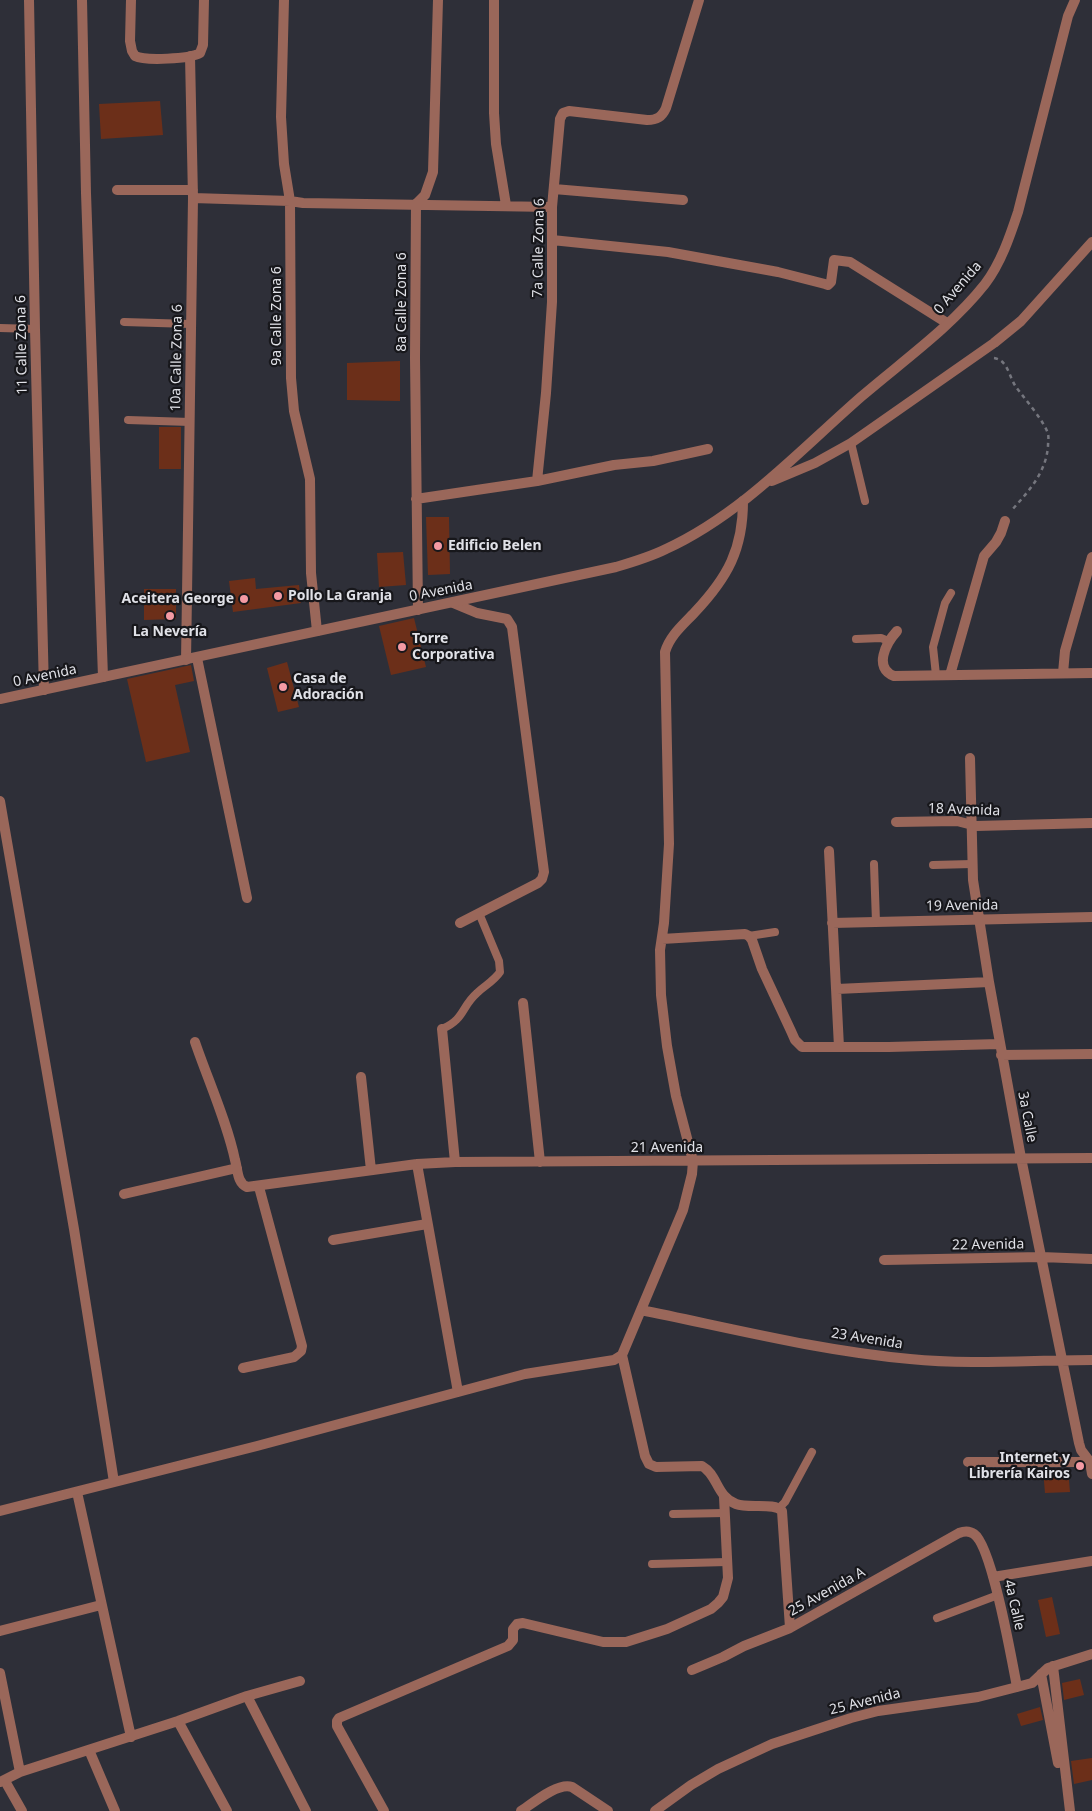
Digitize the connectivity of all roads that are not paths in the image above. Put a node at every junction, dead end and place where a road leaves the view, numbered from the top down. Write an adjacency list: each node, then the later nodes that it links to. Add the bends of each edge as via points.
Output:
1 (29, 0): 25 (street, 11 Calle Zona 6)
2 (82, 0): 50 (street)
3 (131, 0): 10 (street, via 130,41 135,56 145,59)
4 (204, 0): 10 (street, 10a Calle Zona 6, via 203,45)
5 (284, 0): 15 (street, 9a Calle Zona 6, via 281,117)
6 (438, 0): 16 (street, via 433,172 425,195)
7 (494, 0): 17 (street, via 496,144)
8 (699, 0): 11 (street, 7a Calle Zona 6, via 664,113 647,120 563,113)
9 (1075, 0): 22 (street, 0 Avenida, via 1068,16 1011,233 986,282)
10 (195, 54): 13 (street, 10a Calle Zona 6)
11 (554, 189): 14 (street); 18 (street, 7a Calle Zona 6)
12 (117, 190): 13 (street)
13 (193, 194): 15 (street); 23 (street, 10a Calle Zona 6)
14 (684, 200)
15 (290, 201): 16 (street); 40 (street, 9a Calle Zona 6, via 291,378 294,411 310,480 311,573)
16 (416, 204): 17 (street); 32 (street, 8a Calle Zona 6)
17 (506, 205): 18 (street)
18 (552, 207): 19 (street, 7a Calle Zona 6)
19 (552, 240): 22 (street, via 668,252 828,284 834,260 850,262); 30 (street, 7a Calle Zona 6, via 547,384)
20 (1092, 242): 28 (street, 0 Avenida, via 1021,320 975,357)
21 (124, 322): 23 (lane)
22 (947, 323): 31 (street, 0 Avenida)
23 (191, 324): 27 (street, 10a Calle Zona 6)
24 (0, 328): 25 (lane)
25 (35, 329): 51 (street, 11 Calle Zona 6)
26 (128, 420): 27 (lane)
27 (190, 422): 45 (street, 10a Calle Zona 6)
28 (851, 443): 31 (street, 0 Avenida); 34 (lane)
29 (708, 449): 30 (street)
30 (537, 481): 32 (street)
31 (754, 492): 33 (street, 0 Avenida)
32 (416, 499): 39 (street, 8a Calle Zona 6)
33 (743, 501): 38 (street, 0 Avenida, via 697,532 649,556 616,567); 71 (street, via 735,557 708,599 666,646 669,844)
34 (865, 501)
35 (1005, 521): 49 (street, via 1002,533 984,556)
36 (1092, 557): 46 (street, via 1065,651)
37 (951, 593): 48 (lane, via 945,603 933,647)
38 (453, 603): 39 (street, 0 Avenida); 63 (street, via 477,613 507,619 512,627 544,872 538,884)
39 (418, 610): 40 (street, 0 Avenida)
40 (317, 630): 44 (street, 0 Avenida)
41 (897, 631): 43 (street)
42 (856, 639): 43 (lane, via 881,638)
43 (887, 645): 48 (street, via 882,663 888,674 900,677)
44 (197, 658): 45 (street, 0 Avenida); 62 (street)
45 (186, 660): 50 (street, 0 Avenida)
46 (1064, 673): 47 (street); 49 (street)
47 (1092, 673)
48 (936, 675): 49 (street)
49 (950, 675)
50 (102, 677): 51 (street, 0 Avenida)
51 (44, 690): 52 (street, 0 Avenida)
52 (0, 699)
53 (970, 758): 57 (street, 3a Calle)
54 (0, 801): 106 (street)
55 (896, 822): 57 (street, 18 Avenida)
56 (1092, 822): 57 (street, 18 Avenida)
57 (972, 825): 60 (street, 3a Calle)
58 (829, 851): 68 (street)
59 (874, 864): 66 (lane)
60 (972, 864): 61 (lane); 65 (street, 3a Calle)
61 (934, 865)
62 (247, 898)
63 (479, 913): 67 (street); 75 (lane, via 499,961 500,972 476,993 458,1019)
64 (1092, 917): 65 (street, 19 Avenida)
65 (980, 920): 66 (street, 19 Avenida); 72 (street, 3a Calle)
66 (876, 922): 68 (street, 19 Avenida)
67 (460, 923)
68 (832, 924): 73 (street)
69 (775, 932): 70 (lane)
70 (749, 936): 71 (street); 77 (street, via 765,977 799,1045 808,1048)
71 (662, 939): 85 (street, via 661,995 667,1046)
72 (989, 982): 73 (street); 78 (street, 3a Calle)
73 (837, 989): 77 (street)
74 (523, 1003): 84 (street)
75 (442, 1029): 83 (street)
76 (195, 1042): 87 (street)
77 (839, 1047): 78 (street)
78 (1000, 1050): 79 (street); 81 (street, 3a Calle)
79 (1092, 1054)
80 (361, 1077): 88 (street)
81 (1021, 1158): 82 (street, 21 Avenida); 85 (street, 21 Avenida); 93 (street, 3a Calle)
82 (1092, 1158)
83 (455, 1162): 84 (street, 21 Avenida); 86 (street, 21 Avenida)
84 (540, 1162): 85 (street, 21 Avenida)
85 (693, 1162): 96 (street, via 683,1210)
86 (417, 1164): 88 (street, 21 Avenida); 91 (street)
87 (237, 1168): 89 (street, 21 Avenida, via 244,1186); 90 (street)
88 (371, 1170): 89 (street, 21 Avenida)
89 (259, 1187): 100 (street, via 302,1346 294,1357)
90 (124, 1194)
91 (427, 1224): 92 (street); 101 (street)
92 (332, 1240)
93 (1042, 1258): 94 (street, 22 Avenida); 95 (street, 22 Avenida); 98 (street, 3a Calle)
94 (1092, 1258)
95 (884, 1260)
96 (641, 1310): 97 (street); 98 (street, 23 Avenida, via 871,1355 955,1362)
97 (622, 1355): 101 (street, via 614,1360 525,1374); 108 (street, via 646,1460 656,1467 705,1468)
98 (1062, 1360): 99 (street, 23 Avenida); 104 (street, 3a Calle, via 1081,1450)
99 (1092, 1360)
100 (243, 1368)
101 (458, 1392): 106 (street)
102 (812, 1452): 109 (lane)
103 (968, 1462): 104 (street)
104 (1091, 1462): 105 (street, 3a Calle)
105 (1092, 1474)
106 (114, 1482): 107 (street)
107 (78, 1492): 110 (street); 119 (street)
108 (724, 1497): 109 (street, via 742,1506); 111 (street)
109 (779, 1508): 121 (street, via 783,1514)
110 (0, 1511)
111 (724, 1513): 112 (lane); 115 (street)
112 (672, 1514)
113 (972, 1533): 117 (street, 4a Calle, via 983,1546); 121 (street, 25 Avenida A, via 959,1533)
114 (1092, 1561): 117 (street)
115 (727, 1562): 116 (lane); 140 (street, via 726,1588 718,1604 690,1620 616,1643 517,1624 508,1646 340,1716 337,1726)
116 (652, 1564)
117 (993, 1577): 118 (street, 4a Calle)
118 (998, 1595): 120 (lane); 129 (street, 4a Calle)
119 (102, 1605): 122 (street); 132 (street)
120 (937, 1618)
121 (790, 1628): 125 (street, 25 Avenida A)
122 (0, 1631)
123 (1092, 1654): 124 (street, 25 Avenida)
124 (1053, 1666): 127 (street, 25 Avenida); 144 (street)
125 (692, 1670)
126 (0, 1673): 134 (street)
127 (1041, 1674): 129 (street, 25 Avenida, via 1032,1683); 144 (street)
128 (300, 1681): 130 (street)
129 (1017, 1687): 143 (street, 25 Avenida, via 878,1711 772,1744 718,1769)
130 (247, 1696): 131 (street); 139 (street)
131 (178, 1722): 132 (street); 138 (street)
132 (131, 1737): 133 (street)
133 (89, 1750): 134 (street); 137 (street)
134 (20, 1772): 135 (street)
135 (2, 1781): 136 (street)
136 (22, 1811)
137 (115, 1811)
138 (226, 1811)
139 (306, 1811)
140 (384, 1811)
141 (521, 1811): 142 (street, via 565,1785)
142 (608, 1811)
143 (655, 1811)
144 (1068, 1811)

